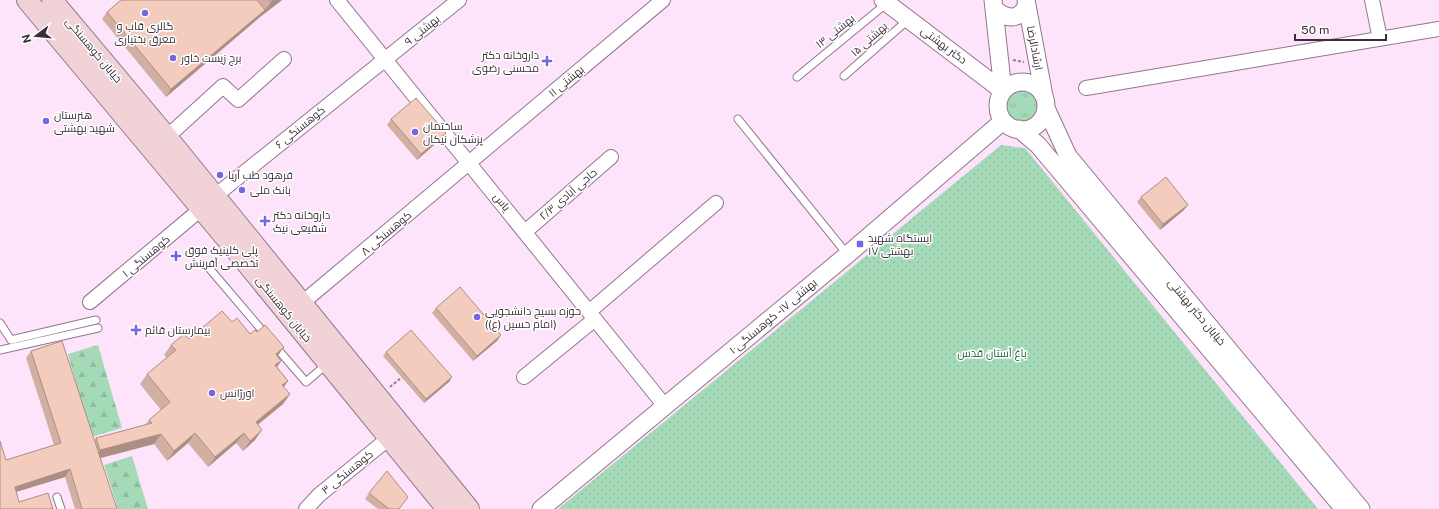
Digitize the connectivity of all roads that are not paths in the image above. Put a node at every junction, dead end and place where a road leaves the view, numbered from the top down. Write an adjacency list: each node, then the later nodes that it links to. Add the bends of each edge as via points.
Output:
1 (27, 0): 26 (main road, خیابان کوهسنگی)
2 (52, 0): 23 (main road, خیابان کوهسنگی)
3 (337, 0): 14 (street, یاس)
4 (459, 0): 14 (street, بهشتی ۹)
5 (663, 0): 25 (street, بهشتی ۱۱)
6 (1372, 0): 12 (street)
7 (885, 1): 10 (street, دکتر بهشتی); 16 (lane, بهشتی ۱۳)
8 (1026, 3): 9 (street, via 1023,12 1016,17 1004,16); 19 (street, ارشادالرضا)
9 (994, 4): 18 (street)
10 (909, 19): 15 (lane, بهشتی ۱۵); 18 (street, دکتر بهشتی)
11 (1439, 29): 12 (street)
12 (1380, 39): 17 (street)
13 (284, 59): 23 (street, via 238,100 223,86)
14 (385, 59): 25 (street, یاس); 26 (street, کوهسنگی ۶)
15 (844, 76)
16 (797, 77)
17 (1086, 88)
18 (1003, 91): 19 (street, via 1012,84 1024,82 1036,86); 21 (street, via 998,109)
19 (1045, 102): 22 (street, via 1044,114 1037,124); 49 (street, خیابان دکتر بهشتی, via 1068,156)
20 (738, 119): 29 (lane)
21 (1003, 121): 22 (street, via 1013,128); 29 (street, بهشتی ۱۷ - کوهسنگی۱۰)
22 (1020, 129): 48 (street, خیابان دکتر بهشتی, via 1038,145)
23 (167, 138): 26 (main road, خیابان کوهسنگی)
24 (611, 157): 28 (street, حاجی آبادی ۲/۳)
25 (469, 163): 28 (street, یاس); 32 (street, کوهسنگی ۸)
26 (208, 202): 31 (street, کوهسنگی ۱); 32 (main road, خیابان کوهسنگی); 38 (main road, خیابان کوهسنگی)
27 (716, 203): 33 (street)
28 (526, 231): 33 (street, یاس)
29 (847, 254): 40 (street, بهشتی ۱۷ - کوهسنگی۱۰)
30 (210, 268): 38 (lane, via 306,382)
31 (90, 302)
32 (302, 303): 46 (main road, خیابان کوهسنگی)
33 (592, 315): 39 (street); 40 (street, یاس)
34 (96, 320): 35 (lane, via 11,340)
35 (0, 323)
36 (98, 328): 37 (lane)
37 (0, 350)
38 (328, 363): 41 (main road, خیابان کوهسنگی)
39 (524, 377)
40 (665, 406): 47 (street, بهشتی ۱۷ - کوهسنگی۱۰)
41 (389, 438): 44 (street, کوهسنگی ۳, via 319,495); 45 (main road, خیابان کوهسنگی)
42 (57, 497): 43 (lane)
43 (61, 509)
44 (306, 509)
45 (447, 509)
46 (469, 509)
47 (541, 509)
48 (1344, 509)
49 (1361, 509)

